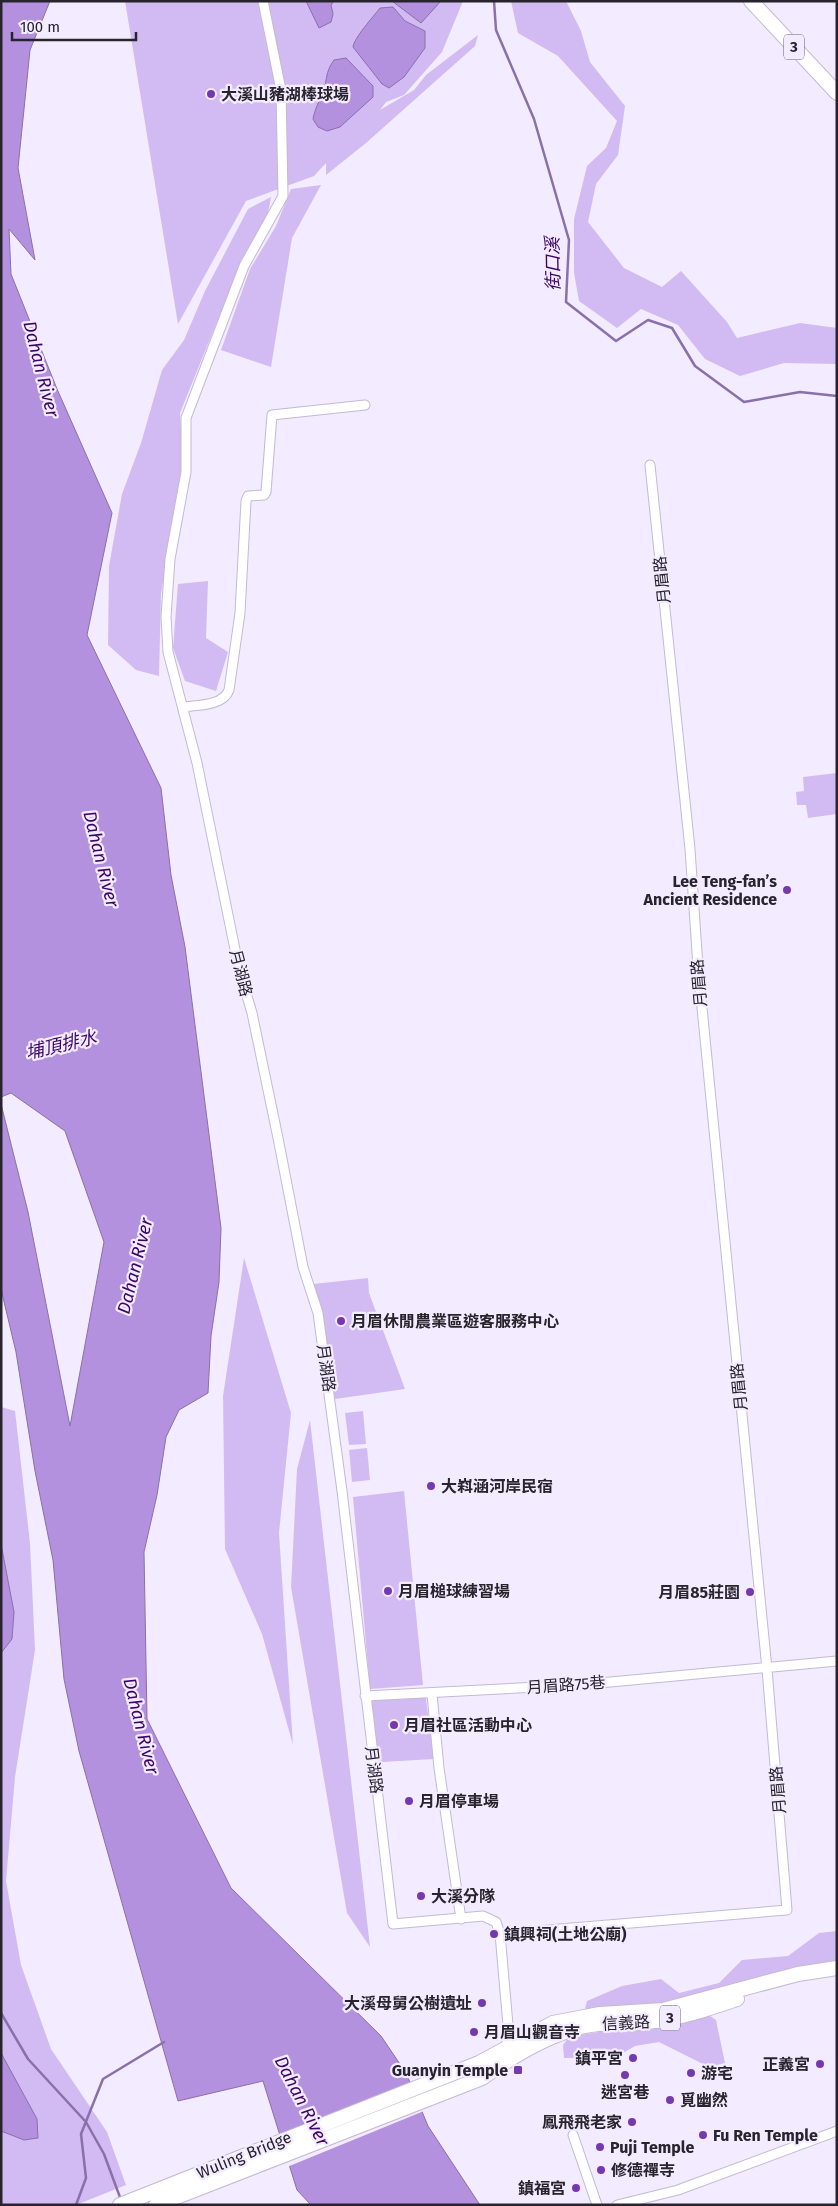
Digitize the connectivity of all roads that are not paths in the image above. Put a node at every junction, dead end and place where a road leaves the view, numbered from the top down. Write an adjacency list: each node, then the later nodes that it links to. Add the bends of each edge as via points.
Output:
1 (263, 1): 8 (street, 月湖路, via 281,90 284,196 244,266 186,418 186,472 170,559 166,617 168,652)
2 (751, 1): 5 (main road, 3)
3 (761, 1): 4 (main road, 3)
4 (837, 81)
5 (837, 92)
6 (365, 406): 8 (street, via 272,415 266,492 248,496 246,501 240,613 227,697 221,701)
7 (650, 464): 10 (street, 月眉路, via 690,849 708,1084)
8 (183, 707): 12 (street, 月湖路, via 239,969 252,1013 303,1267 318,1313)
9 (837, 1661): 10 (street, 月眉路75巷)
10 (767, 1669): 11 (street, 月眉路75巷); 14 (street, 月眉路, via 787,1910)
11 (432, 1694): 12 (street, 月眉路75巷); 13 (street)
12 (365, 1696): 13 (street, 月湖路, via 393,1924)
13 (461, 1919): 14 (street, 月湖路, via 483,1916 496,1922)
14 (500, 1934): 17 (street)
15 (837, 1968): 17 (main road, 信義路 / 3, via 798,1974 663,2010 600,2014 558,2022)
16 (837, 1974): 18 (main road, 信義路 / 3, via 784,1983 701,2011 655,2022 577,2028 544,2040)
17 (508, 2046): 18 (street); 19 (main road, 信義路 / 3)
18 (505, 2062): 20 (main road, 信義路 / 3)
19 (479, 2063): 23 (main road, Wuling Bridge / 3)
20 (482, 2078): 24 (main road, Wuling Bridge / 3)
21 (837, 2131): 26 (street, via 678,2190)
22 (573, 2135): 25 (street)
23 (120, 2205)
24 (156, 2205)
25 (597, 2205)
26 (617, 2205)

